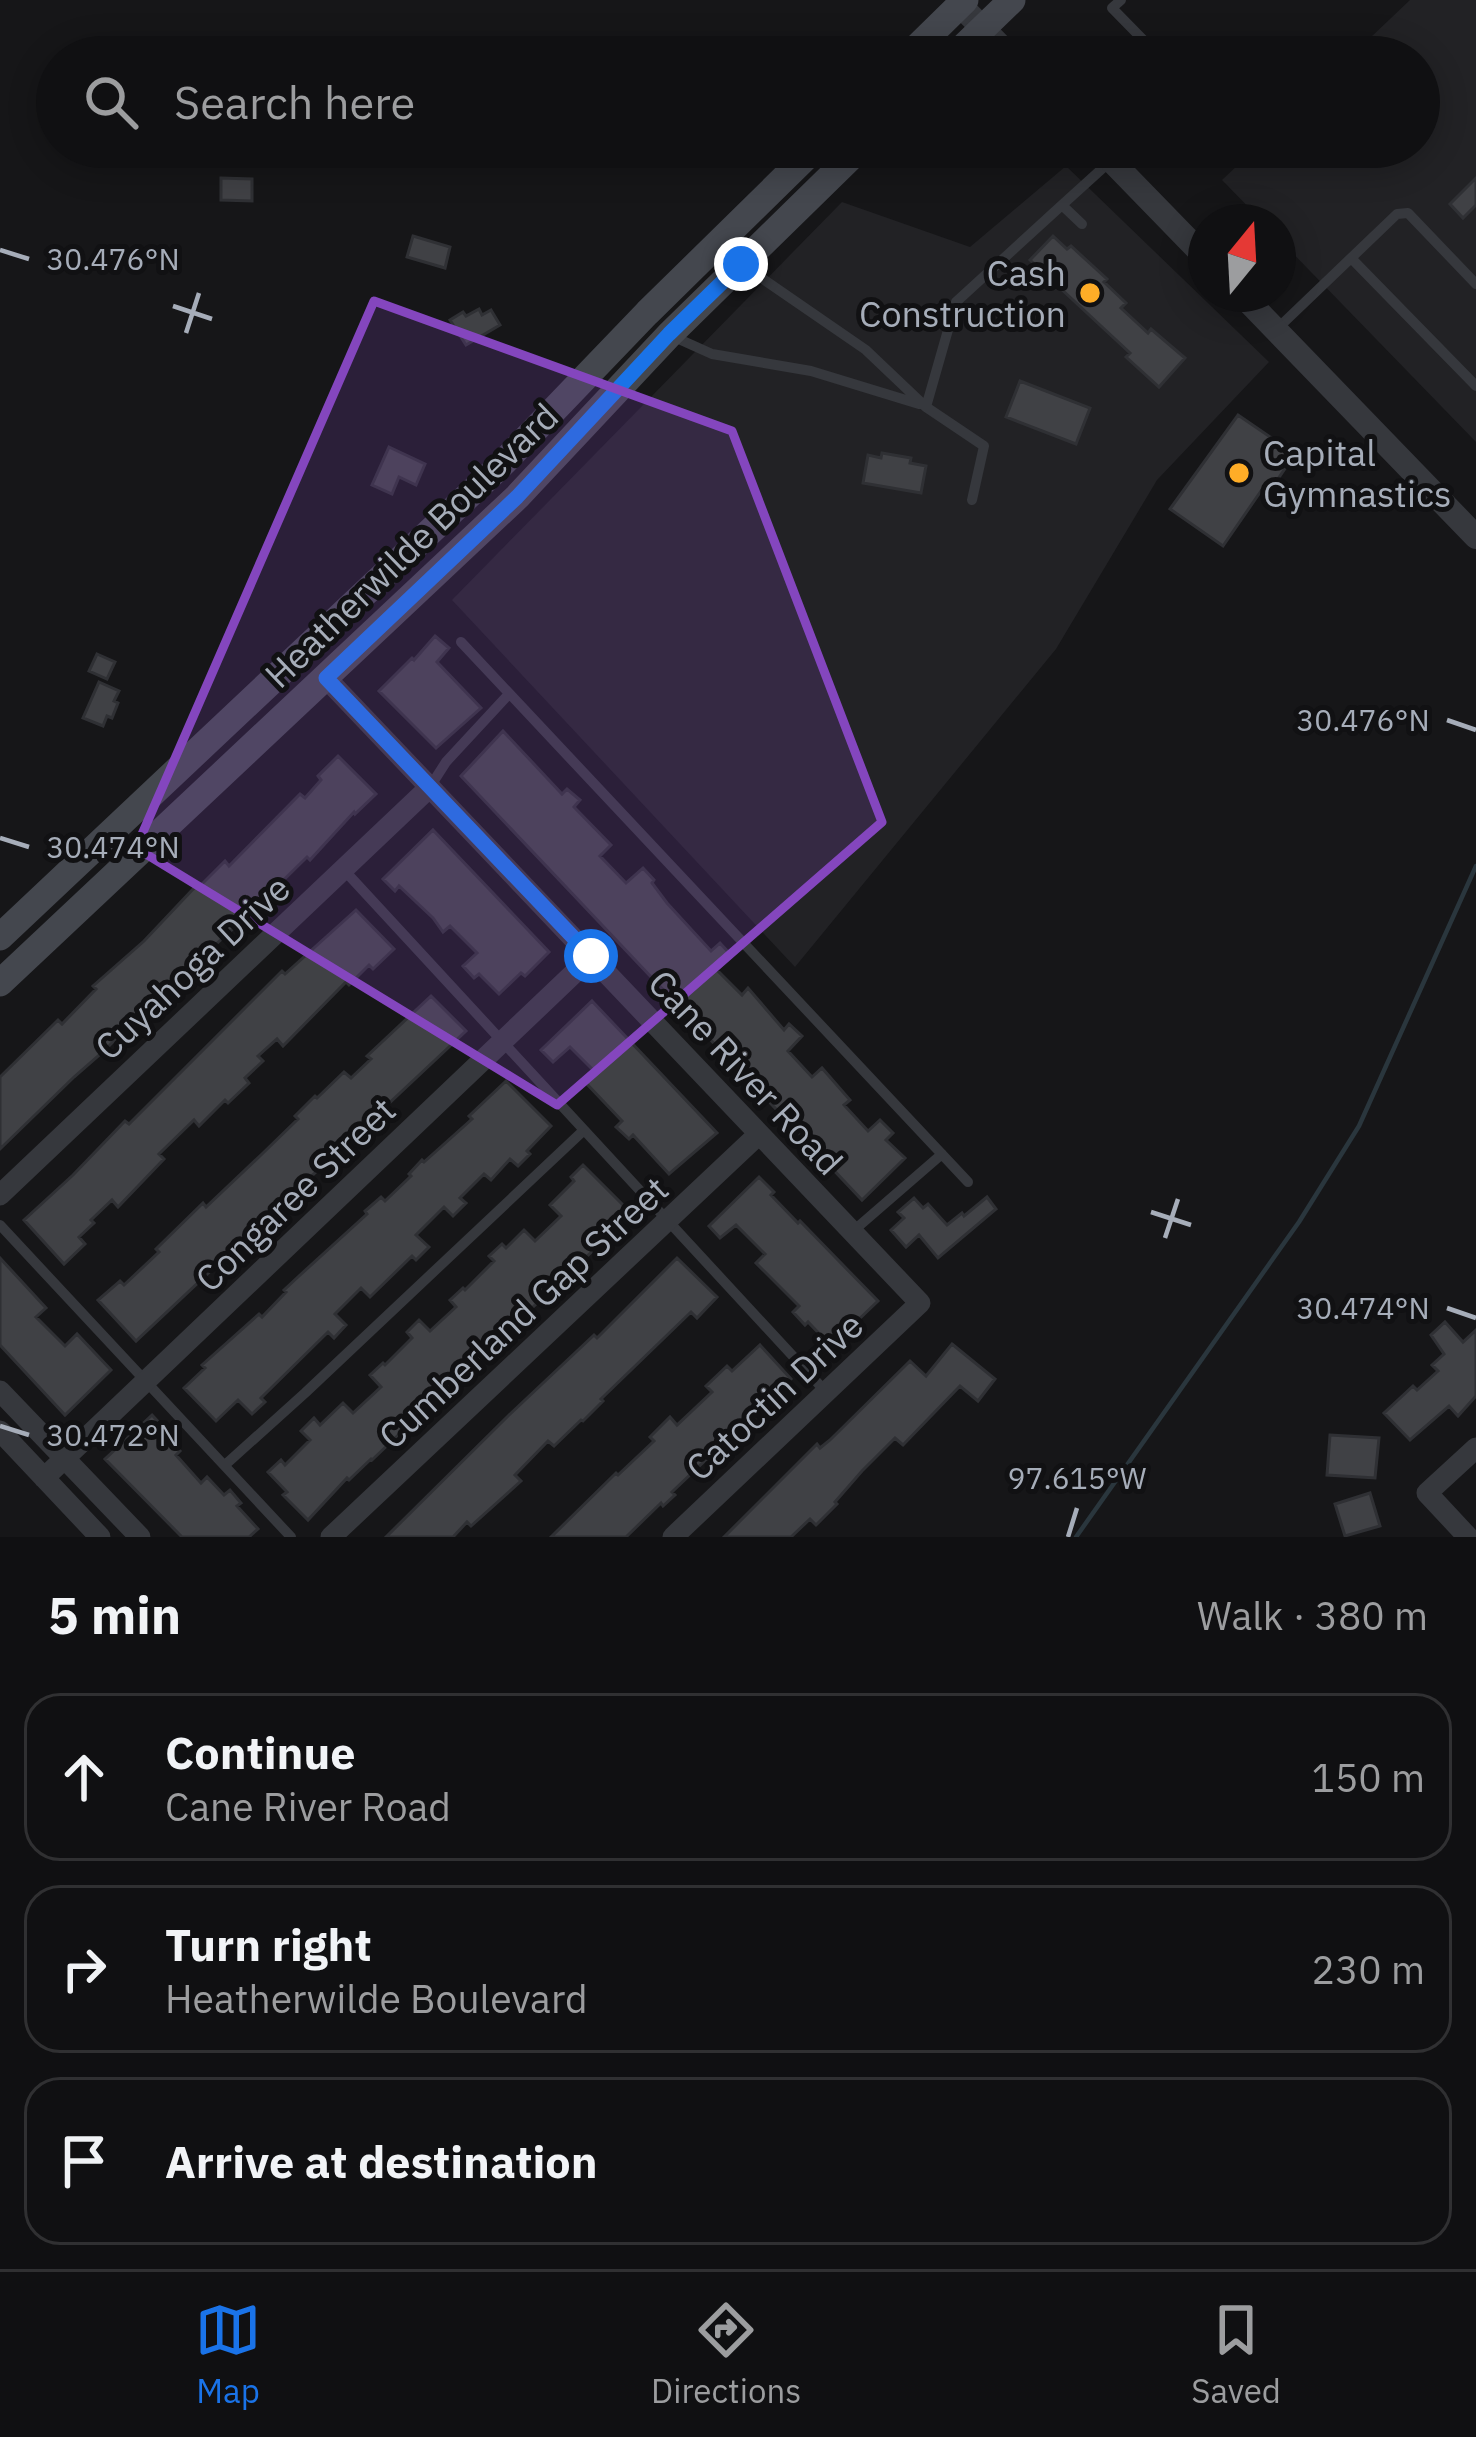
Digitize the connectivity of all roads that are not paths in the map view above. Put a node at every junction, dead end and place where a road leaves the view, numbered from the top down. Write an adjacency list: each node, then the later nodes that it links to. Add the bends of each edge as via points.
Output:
1 (1012, 0): 4 (main road)
2 (1120, 0): 8 (lane, via 1112,8)
3 (962, 3): 4 (street); 5 (main road)
4 (983, 28): 6 (main road); 7 (street)
5 (928, 36)
6 (975, 36)
7 (991, 36)
8 (1139, 36)
9 (795, 168): 20 (main road, Heatherwilde Boulevard)
10 (839, 168): 17 (main road, Heatherwilde Boulevard)
11 (1097, 168): 13 (lane)
12 (1126, 168): 15 (street)
13 (1062, 205): 14 (lane); 24 (lane, via 956,302)
14 (1082, 224)
15 (1188, 238)
16 (1352, 258): 18 (lane, via 1397,214 1408,213); 21 (lane); 23 (lane)
17 (741, 264): 22 (main road, Heatherwilde Boulevard); 24 (lane, via 866,350)
18 (1476, 284)
19 (1258, 312): 21 (street)
20 (647, 313): 22 (main road); 32 (main road, Heatherwilde Boulevard, via 504,462)
21 (1276, 330): 26 (street)
22 (669, 334): 24 (lane, via 712,354 811,371); 28 (main road, Heatherwilde Boulevard, via 517,497)
23 (1476, 386)
24 (926, 407): 25 (lane, via 984,446)
25 (972, 500)
26 (1476, 537)
27 (461, 642): 29 (lane)
28 (326, 678): 30 (street, Cane River Road); 34 (main road, Heatherwilde Boulevard)
29 (509, 694): 30 (lane); 38 (lane)
30 (430, 787): 31 (street, Cuyahoga Drive); 33 (street, Cane River Road)
31 (343, 869): 35 (lane); 40 (street, Cuyahoga Drive)
32 (0, 937)
33 (591, 956): 35 (street, Congaree Street); 37 (street, Cane River Road)
34 (0, 982)
35 (502, 1041): 36 (lane); 45 (street, Congaree Street)
36 (584, 1130): 41 (lane); 51 (lane)
37 (759, 1134): 41 (street, Cumberland Gap Street); 43 (street, Cane River Road)
38 (942, 1154): 39 (lane); 43 (lane)
39 (968, 1182)
40 (0, 1195)
41 (668, 1221): 47 (lane); 56 (street, Cumberland Gap Street)
42 (0, 1225): 45 (lane)
43 (852, 1232): 44 (street, Cane River Road)
44 (920, 1303): 47 (street, Catoctin Drive)
45 (146, 1381): 50 (street, Congaree Street); 51 (lane)
46 (0, 1391): 50 (street)
47 (826, 1392): 57 (street, Catoctin Drive)
48 (0, 1431): 52 (street)
49 (1476, 1448): 58 (street, via 1426,1493)
50 (65, 1458): 52 (street, Congaree Street); 54 (street)
51 (225, 1466): 55 (lane)
52 (44, 1478): 53 (street)
53 (100, 1537)
54 (140, 1537)
55 (291, 1537)
56 (331, 1537)
57 (673, 1537)
58 (1468, 1537)

